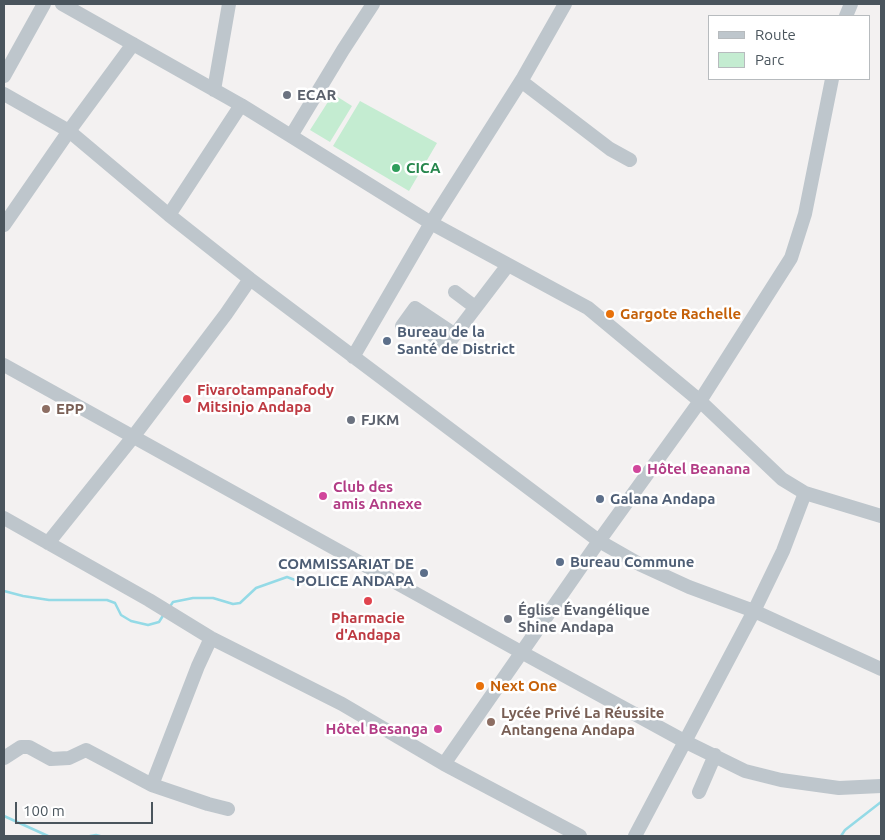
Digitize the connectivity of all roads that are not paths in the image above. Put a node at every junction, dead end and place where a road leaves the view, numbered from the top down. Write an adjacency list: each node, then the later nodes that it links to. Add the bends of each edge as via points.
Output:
1 (44, 4): 7 (street)
2 (62, 4): 6 (street)
3 (229, 4): 10 (street)
4 (373, 4): 14 (street)
5 (565, 4): 9 (street)
6 (133, 44): 10 (street); 13 (street)
7 (4, 76)
8 (832, 80): 26 (street, via 804,214 791,258)
9 (521, 81): 15 (street, via 610,149); 17 (street)
10 (214, 90): 12 (street)
11 (4, 94): 13 (street)
12 (241, 105): 14 (street); 16 (street)
13 (69, 131): 16 (street); 18 (street)
14 (291, 136): 17 (street)
15 (630, 160)
16 (168, 215): 20 (street)
17 (431, 223): 19 (street); 24 (street)
18 (4, 225)
19 (508, 265): 22 (street); 26 (street, via 588,308)
20 (250, 279): 24 (street); 27 (street)
21 (455, 292): 22 (street)
22 (475, 307): 23 (street, via 447,345)
23 (405, 322)
24 (353, 357): 31 (street)
25 (4, 365): 27 (street)
26 (700, 401): 28 (street, via 782,479); 31 (street)
27 (133, 437): 32 (street); 35 (street)
28 (805, 494): 29 (street); 33 (street, via 783,551)
29 (881, 516)
30 (4, 518): 32 (street)
31 (599, 541): 33 (street, via 640,565); 35 (street)
32 (48, 543): 34 (street)
33 (754, 611): 36 (street); 37 (street)
34 (211, 638): 40 (street, via 342,704); 41 (street)
35 (520, 652): 37 (street); 40 (street)
36 (881, 669)
37 (686, 742): 38 (street); 46 (street)
38 (715, 755): 42 (street, via 745,771 781,780 839,788); 43 (street)
39 (4, 758): 41 (street, via 22,747 29,747 51,759 69,758 86,750)
40 (444, 764): 45 (street)
41 (152, 786): 44 (street)
42 (881, 786)
43 (699, 792)
44 (228, 809)
45 (580, 836)
46 (635, 836)

